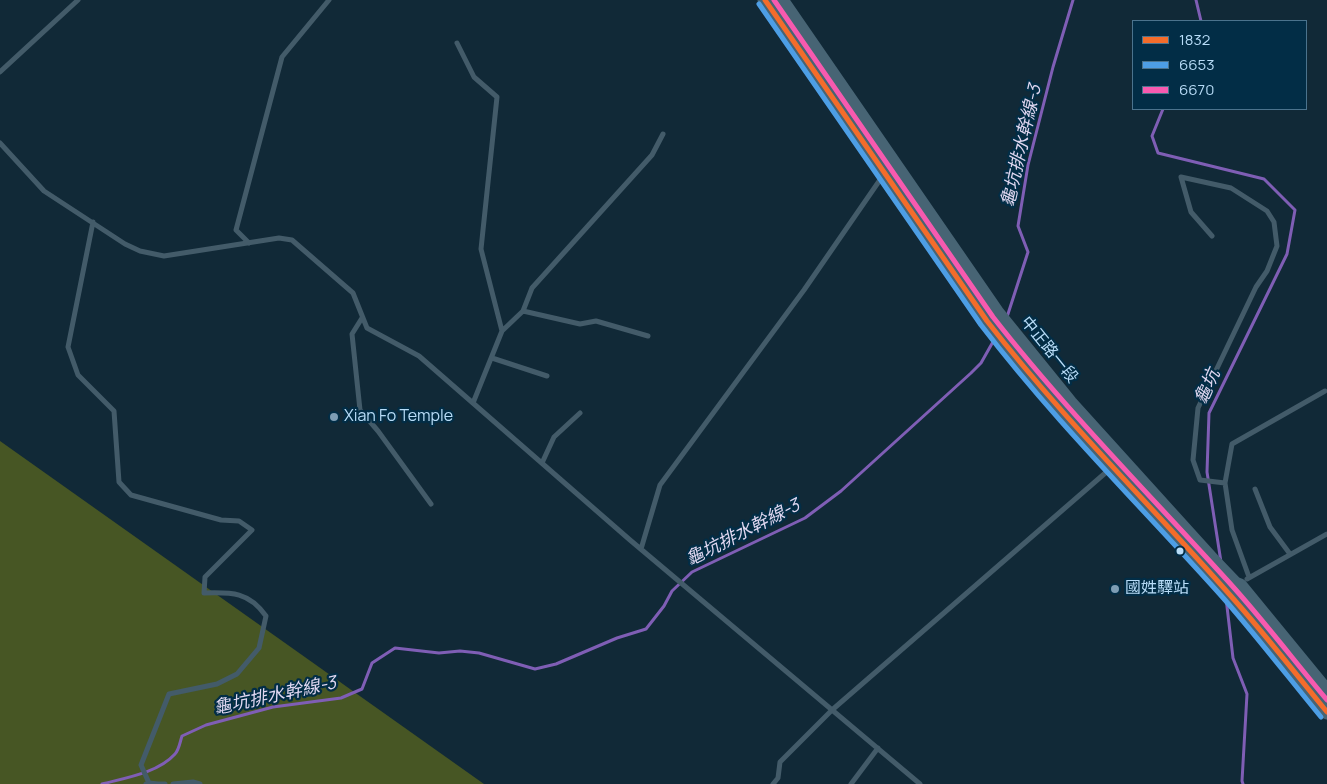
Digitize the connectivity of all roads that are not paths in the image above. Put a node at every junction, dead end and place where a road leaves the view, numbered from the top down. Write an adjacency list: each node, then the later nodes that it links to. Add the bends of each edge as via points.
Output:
1 (78, 0): 6 (lane)
2 (329, 0): 12 (lane, via 282,58 236,230)
3 (765, 0): 9 (main road, 中正路一段)
4 (780, 0): 9 (main road, 中正路一段)
5 (457, 43): 15 (lane, via 474,77 497,97 481,249)
6 (0, 72)
7 (663, 134): 13 (lane, via 652,156 532,288)
8 (0, 143): 10 (lane, via 44,191)
9 (890, 169): 23 (main road, 中正路一段, via 1001,328 1070,404); 28 (lane, via 660,485)
10 (93, 222): 12 (lane, via 140,251 164,256); 35 (lane, via 68,347 78,375 114,411 119,482 131,496 221,520 239,521 252,530 205,577 204,593 233,592 258,604 266,616 259,648 237,674 217,684 169,694 142,765)
11 (1212, 236): 24 (lane, via 1191,212 1181,177 1231,188 1267,211 1277,234 1277,246 1267,271 1198,408 1193,460 1200,480)
12 (249, 243): 14 (lane, via 280,238 292,240 353,293)
13 (523, 311): 15 (lane); 16 (lane, via 580,324 596,321)
14 (362, 318): 20 (lane, via 367,328 419,356); 26 (lane, via 352,334 360,410)
15 (502, 331): 17 (lane)
16 (648, 336)
17 (492, 358): 18 (lane); 20 (lane)
18 (547, 376)
19 (1325, 391): 24 (lane, via 1232,444)
20 (473, 402): 22 (lane)
21 (580, 413): 22 (lane, via 554,437)
22 (542, 463): 28 (lane)
23 (1116, 464): 30 (main road, 中正路一段, via 1117,471 1211,567); 32 (lane)
24 (1225, 482): 30 (lane)
25 (1255, 489): 29 (lane, via 1270,527)
26 (431, 504)
27 (1327, 534): 29 (lane)
28 (641, 549): 32 (lane)
29 (1290, 554): 30 (lane)
30 (1239, 586): 31 (main road, 中正路一段); 33 (main road, 中正路一段)
31 (1327, 692)
32 (832, 710): 34 (lane); 40 (lane, via 780,762 778,778)
33 (1327, 712)
34 (878, 748): 41 (lane); 42 (lane)
35 (148, 781): 36 (lane)
36 (157, 784): 37 (lane)
37 (165, 784)
38 (173, 784): 39 (lane)
39 (200, 784)
40 (773, 784)
41 (851, 784)
42 (920, 784)

